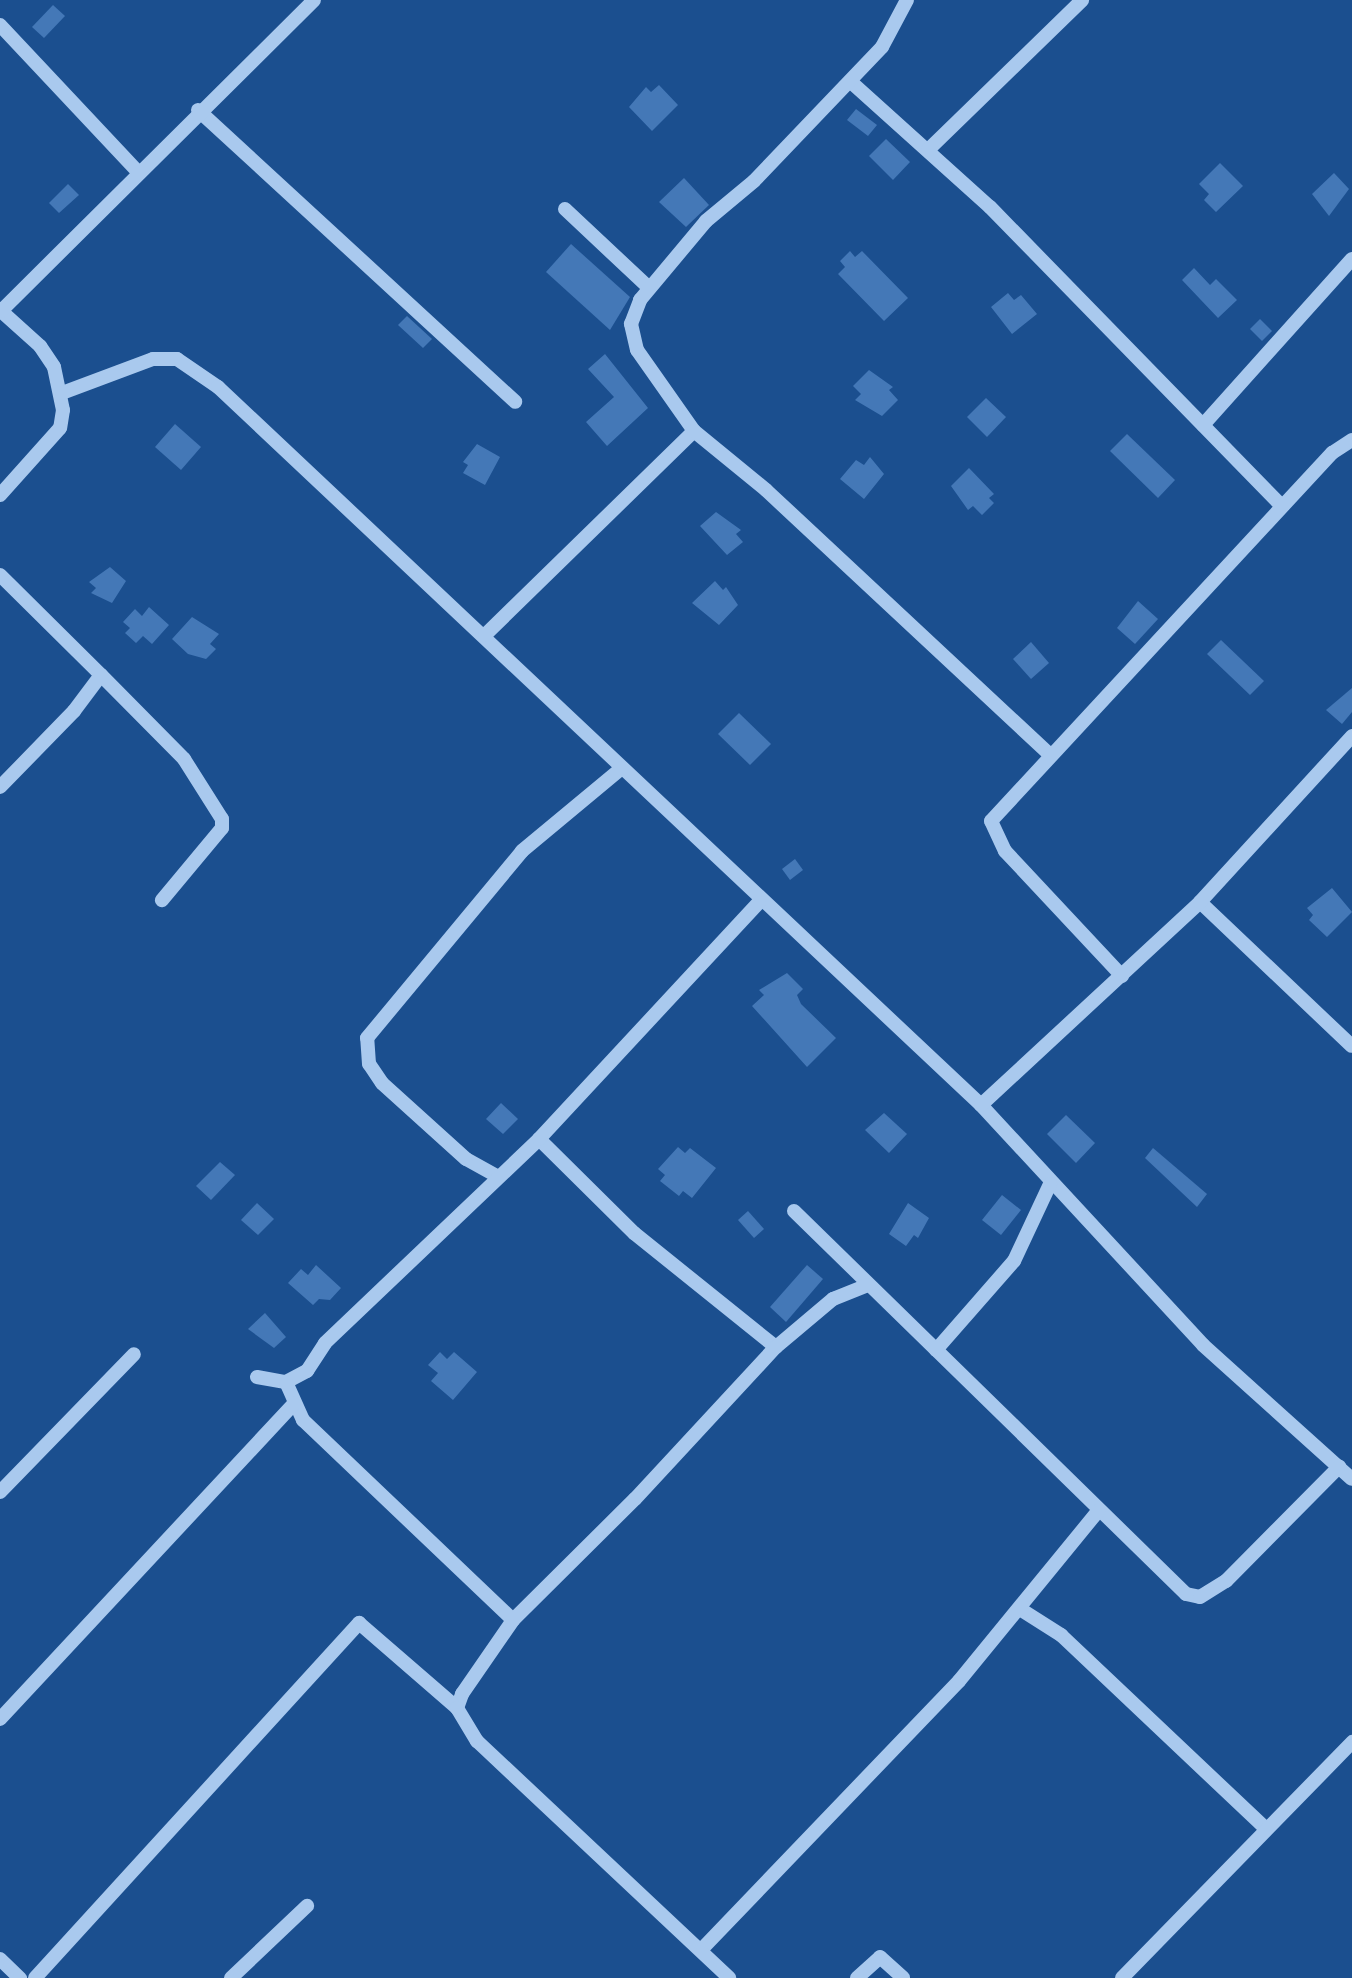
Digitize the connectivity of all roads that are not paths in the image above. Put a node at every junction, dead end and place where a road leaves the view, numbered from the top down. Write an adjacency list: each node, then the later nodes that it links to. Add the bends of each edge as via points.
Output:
1 (314, 0): 6 (street)
2 (907, 0): 5 (street, via 882,47)
3 (1082, 0): 7 (street)
4 (0, 25): 8 (street)
5 (851, 82): 7 (street); 11 (street, via 754,181 706,221)
6 (198, 110): 8 (street); 14 (street)
7 (928, 150): 15 (street)
8 (137, 171): 12 (street)
9 (565, 209): 11 (street)
10 (1352, 259): 15 (street)
11 (649, 288): 16 (street, via 631,324 637,350)
12 (0, 311): 13 (street, via 40,346)
13 (62, 393): 18 (street, via 60,428); 21 (street, via 129,365 177,359 218,387)
14 (515, 402)
15 (1203, 425): 19 (street)
16 (694, 431): 21 (street); 24 (street, via 766,490)
17 (1352, 440): 19 (street, via 1332,453)
18 (0, 495)
19 (1282, 506): 24 (street)
20 (0, 575): 22 (street)
21 (485, 635): 25 (street)
22 (101, 675): 26 (street, via 74,711); 27 (street, via 184,759 222,819 222,828)
23 (1352, 736): 29 (street)
24 (1049, 754): 30 (street, via 1007,800 991,821 991,830)
25 (622, 768): 28 (street); 34 (street, via 522,851 367,1038 369,1064 382,1083 466,1159)
26 (0, 787)
27 (162, 900)
28 (759, 902): 32 (street); 33 (street)
29 (1200, 902): 30 (street); 31 (street)
30 (1122, 976): 32 (street)
31 (1352, 1046)
32 (981, 1105): 35 (street)
33 (539, 1139): 34 (street); 38 (street, via 634,1233)
34 (495, 1175): 42 (street, via 325,1343 307,1371)
35 (1050, 1184): 39 (street, via 1014,1261); 44 (street, via 1203,1345)
36 (794, 1211): 37 (street)
37 (867, 1285): 38 (street, via 833,1299); 39 (street)
38 (776, 1347): 49 (street)
39 (936, 1350): 47 (street)
40 (134, 1354): 46 (street)
41 (257, 1377): 42 (street)
42 (286, 1382): 43 (street)
43 (294, 1404): 49 (street, via 303,1420); 51 (street)
44 (1339, 1467): 45 (street); 47 (street, via 1226,1581 1200,1597 1186,1594)
45 (1352, 1479)
46 (0, 1492)
47 (1098, 1511): 48 (street)
48 (1020, 1609): 53 (street, via 1061,1635); 55 (street, via 959,1681)
49 (513, 1620): 50 (street)
50 (457, 1708): 55 (street, via 477,1741); 58 (street, via 359,1623)
51 (0, 1719)
52 (1351, 1745): 53 (street)
53 (1264, 1827): 63 (street)
54 (307, 1906): 59 (street)
55 (701, 1950): 60 (street)
56 (0, 1959): 57 (street)
57 (20, 1978)
58 (35, 1978)
59 (231, 1978)
60 (729, 1978)
61 (857, 1978): 62 (street, via 880,1957)
62 (903, 1978)
63 (1122, 1978)

